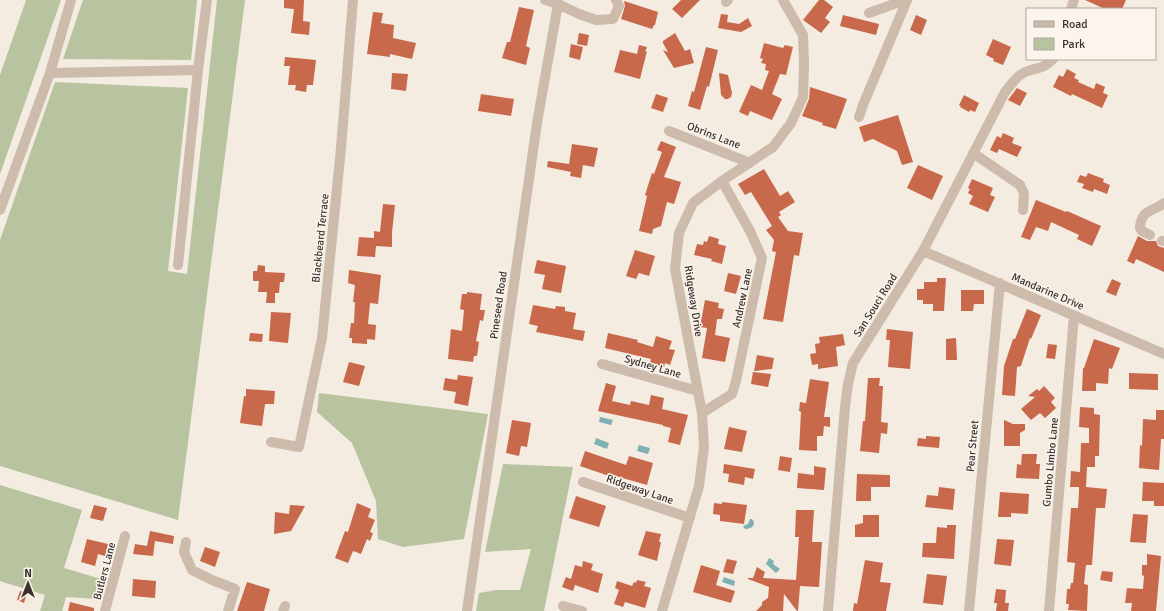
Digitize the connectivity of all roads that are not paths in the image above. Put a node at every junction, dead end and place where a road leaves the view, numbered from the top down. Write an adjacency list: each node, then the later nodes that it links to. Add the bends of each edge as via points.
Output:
1 (72, 0): 12 (street)
2 (207, 0): 11 (street)
3 (353, 0): 30 (street, Blackbeard Terrace, via 322,338 299,447)
4 (545, 0): 8 (street)
5 (616, 0): 8 (street, via 619,6 613,19 596,20)
6 (783, 0): 16 (street, Ridgeway Drive, via 803,35 803,97 791,123 773,147)
7 (906, 0): 9 (street); 13 (street)
8 (558, 4): 38 (street, Pineseed Road, via 535,131)
9 (869, 13)
10 (1052, 60): 15 (street, San Souci Road, via 1045,67 1024,72 1015,78)
11 (198, 70): 12 (street); 23 (street)
12 (50, 73): 19 (street)
13 (859, 117)
14 (669, 131): 16 (street, Obrins Lane)
15 (973, 153): 20 (street, via 1020,185 1024,193); 22 (street, San Souci Road)
16 (750, 163): 17 (street, Ridgeway Drive)
17 (722, 181): 28 (street, Ridgeway Drive, via 693,203 679,233 675,269); 29 (street, Andrew Lane, via 762,258 732,394)
18 (1164, 203): 21 (street, via 1143,215 1140,228)
19 (0, 210)
20 (1023, 210)
21 (1150, 235)
22 (923, 251): 24 (street, Mandarine Drive); 41 (street, San Souci Road, via 853,363 845,407)
23 (178, 265)
24 (1000, 283): 25 (street, Mandarine Drive); 42 (street, Pear Street)
25 (1074, 316): 26 (street, Mandarine Drive); 43 (street, Gumbo Limbo Lane)
26 (1164, 354)
27 (602, 364): 28 (street, Sydney Lane)
28 (698, 391): 29 (street, Ridgeway Drive)
29 (702, 413): 32 (street, Ridgeway Drive, via 703,455 699,486)
30 (272, 442)
31 (584, 482): 32 (street, Ridgeway Lane)
32 (690, 518): 40 (street, Ridgeway Drive)
33 (126, 536): 36 (street, Butlers Lane)
34 (186, 542): 37 (street, via 184,552 192,570 235,589)
35 (563, 606): 39 (street)
36 (105, 611)
37 (228, 611)
38 (467, 611)
39 (582, 611)
40 (662, 611)
41 (828, 611)
42 (969, 611)
43 (1049, 611)

